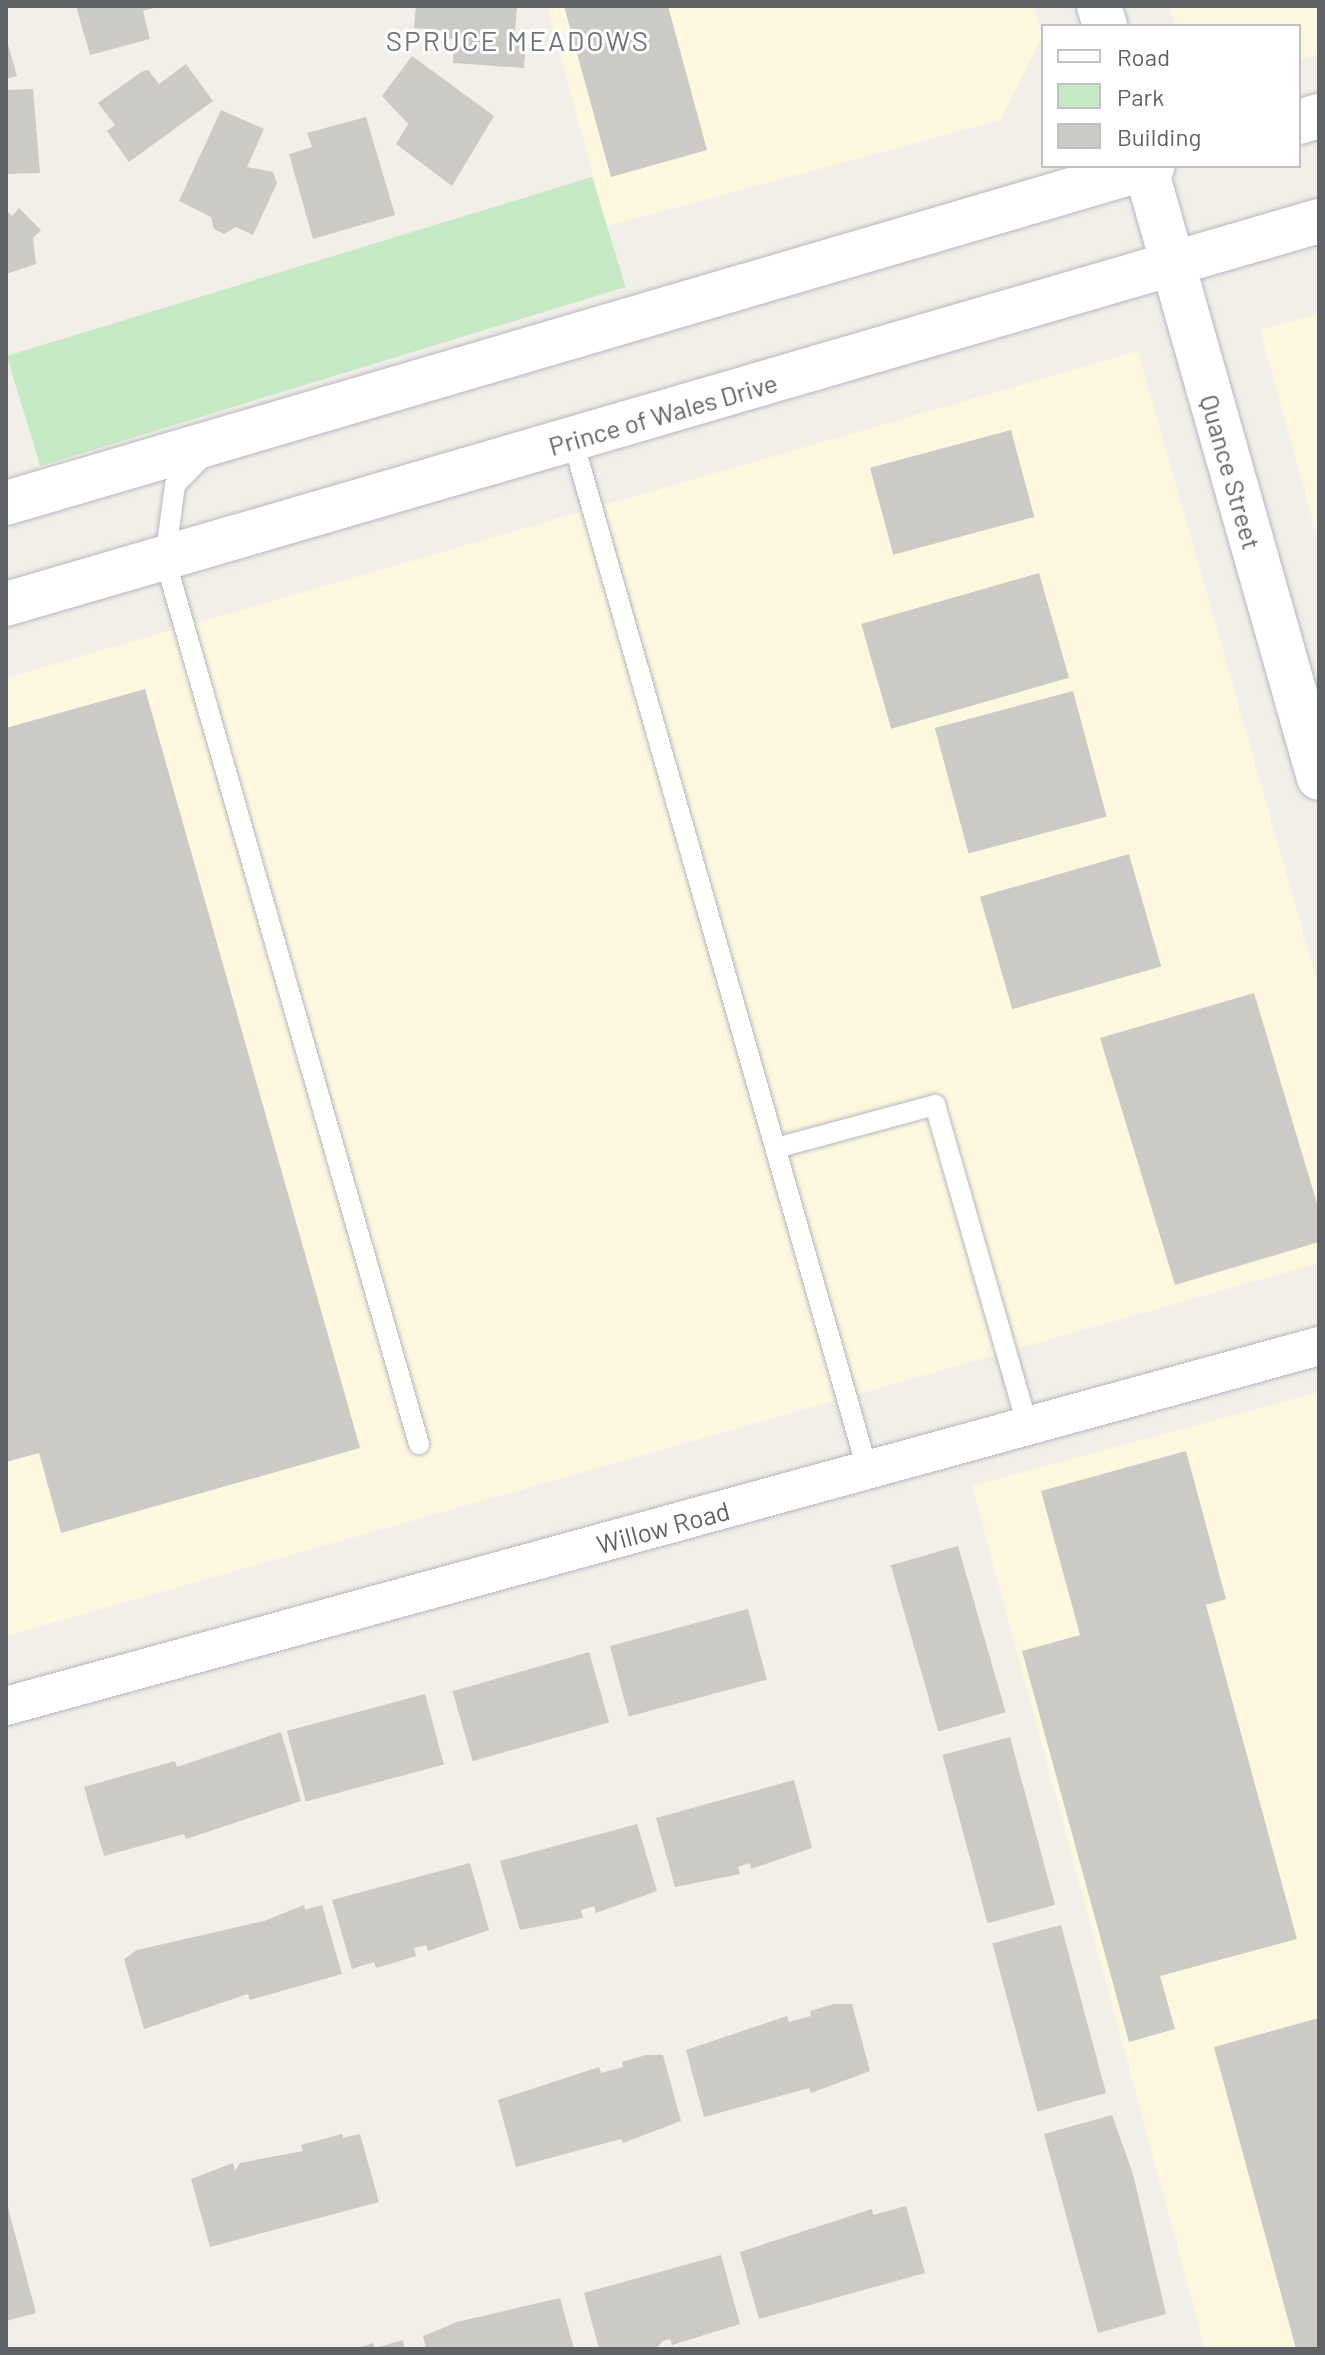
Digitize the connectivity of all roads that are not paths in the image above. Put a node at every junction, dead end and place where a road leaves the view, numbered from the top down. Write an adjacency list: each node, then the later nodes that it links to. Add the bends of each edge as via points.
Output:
1 (1145, 168): 5 (main road)
2 (1148, 168): 4 (main road, Quance Street)
3 (1319, 221): 4 (main road, Prince of Wales Drive)
4 (1172, 263): 6 (main road, Prince of Wales Drive); 10 (main road, Quance Street)
5 (219, 439): 7 (main road); 8 (lane, via 175,485)
6 (573, 441): 8 (main road, Prince of Wales Drive); 11 (lane)
7 (6, 503)
8 (165, 559): 9 (main road, Prince of Wales Drive); 14 (lane)
9 (6, 604)
10 (1319, 778)
11 (776, 1148): 13 (lane, via 935,1105); 15 (lane)
12 (1319, 1346): 13 (street, Willow Road)
13 (1028, 1427): 15 (street, Willow Road)
14 (419, 1444)
15 (868, 1472): 16 (street, Willow Road)
16 (6, 1706)

